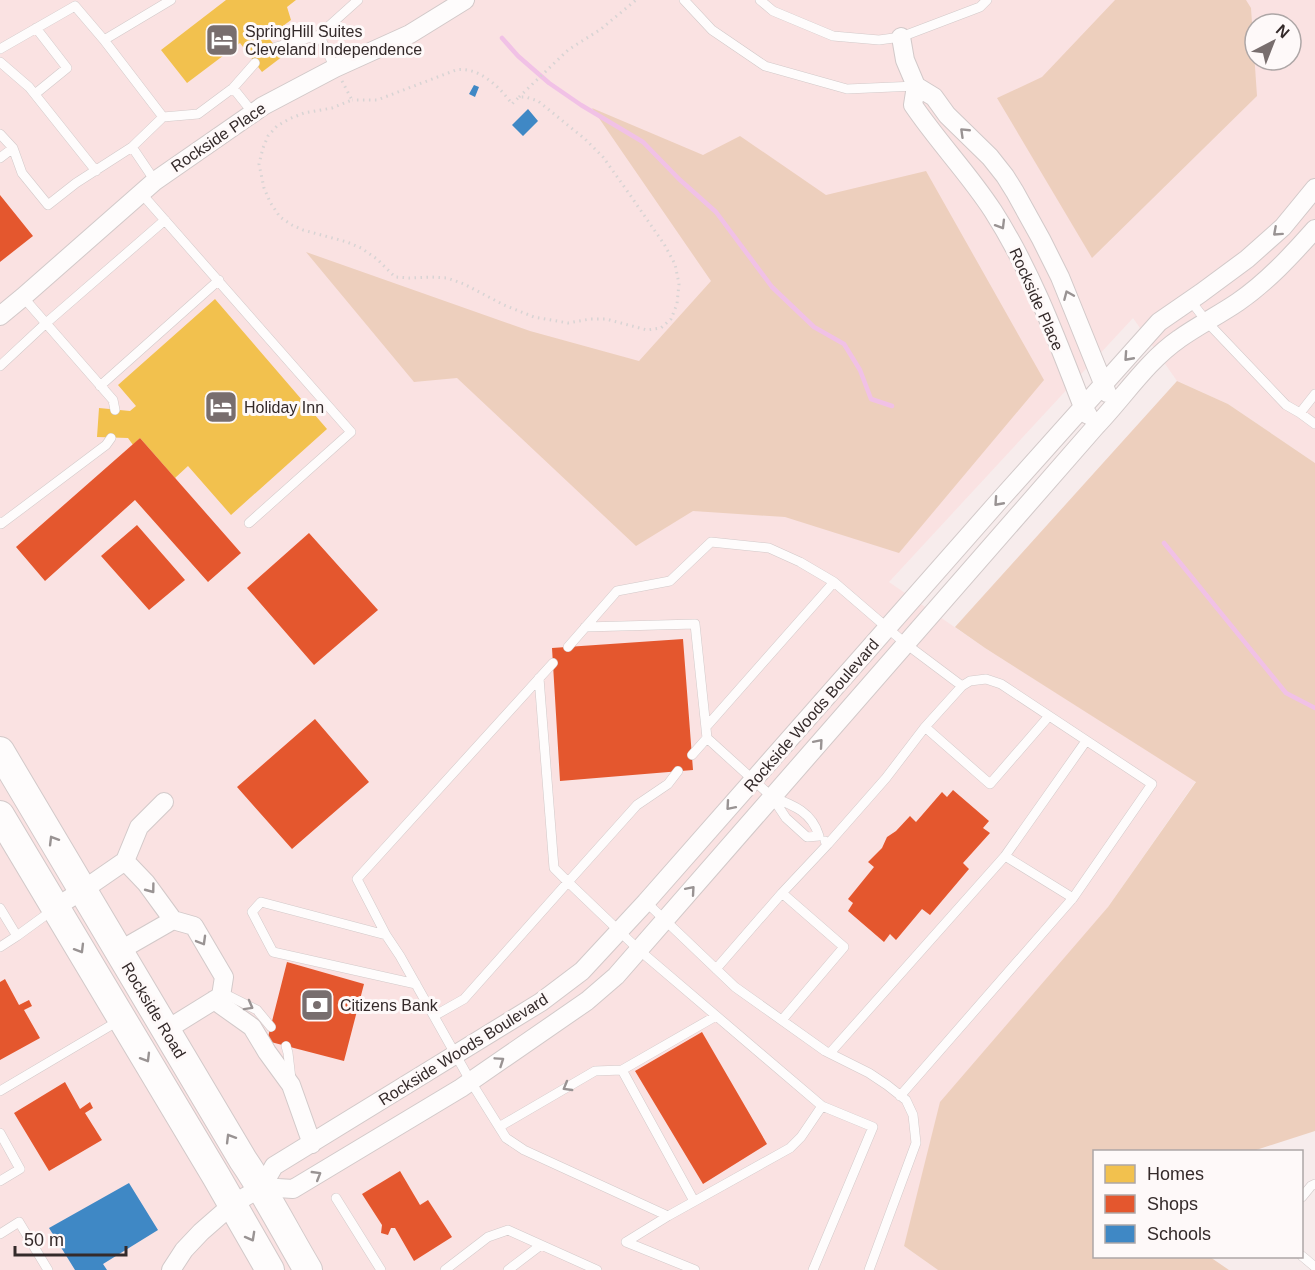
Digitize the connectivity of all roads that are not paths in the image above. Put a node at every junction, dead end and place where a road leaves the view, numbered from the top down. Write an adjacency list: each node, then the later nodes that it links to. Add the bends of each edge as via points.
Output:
1 (171, 0): 10 (lane)
2 (358, 0): 8 (lane)
3 (465, 0): 15 (street, Rockside Place)
4 (684, 0): 16 (lane, via 712,30 765,66 847,89)
5 (760, 0): 9 (lane, via 774,11 833,36 879,40)
6 (987, 0): 9 (lane, via 980,7)
7 (36, 28): 10 (lane, via 75,6); 12 (lane); 18 (lane, via 67,68)
8 (320, 35): 11 (lane); 15 (lane)
9 (901, 37): 16 (street, Rockside Place)
10 (104, 40): 20 (lane)
11 (276, 47)
12 (0, 49)
13 (0, 62): 18 (lane)
14 (255, 63): 17 (lane)
15 (338, 73): 19 (street, Rockside Place)
16 (916, 86): 25 (street, one-way to 16, via 934,97); 27 (street, Rockside Place, via 914,105)
17 (233, 88): 19 (lane); 20 (lane, via 198,114)
18 (35, 94): 26 (lane)
19 (252, 113): 28 (street, Rockside Place)
20 (163, 117): 22 (lane)
21 (0, 134): 23 (lane)
22 (132, 147): 26 (lane); 28 (lane)
23 (13, 148): 24 (lane); 26 (lane, via 22,173 48,205)
24 (0, 158)
25 (990, 158): 27 (street); 40 (street, one-way to 25, via 1041,238)
26 (96, 171)
27 (968, 177): 43 (street, Rockside Place, one-way to 43, via 1025,266)
28 (155, 181): 30 (street, Rockside Place)
29 (1315, 188): 35 (street, Rockside Woods Boulevard, one-way to 35, via 1283,227)
30 (141, 193): 31 (lane); 34 (street, Rockside Place)
31 (165, 220): 33 (lane); 38 (lane)
32 (1315, 229): 37 (street, Rockside Woods Boulevard, via 1261,283)
33 (219, 280): 41 (lane); 51 (lane, via 351,432)
34 (23, 297): 36 (street, Rockside Place); 38 (lane)
35 (1190, 300): 37 (lane); 40 (street, Rockside Woods Boulevard, one-way to 40, via 1159,322)
36 (0, 316)
37 (1207, 322): 44 (street, Rockside Woods Boulevard, via 1178,339 1154,360); 46 (lane, via 1286,405)
38 (45, 324): 39 (lane); 41 (lane)
39 (0, 366)
40 (1103, 384): 43 (street, Rockside Woods Boulevard); 44 (street)
41 (100, 386): 45 (lane, via 113,400)
42 (1315, 394): 46 (lane)
43 (1083, 407): 48 (street, Rockside Place); 54 (street, Rockside Woods Boulevard, one-way to 54)
44 (1114, 408): 48 (street, Rockside Woods Boulevard)
45 (115, 410)
46 (1300, 413): 47 (lane)
47 (1315, 424)
48 (1096, 426): 55 (street, Rockside Woods Boulevard)
49 (111, 438): 50 (lane)
50 (0, 522)
51 (249, 523)
52 (834, 582): 53 (lane, via 769,548 711,542 670,581 617,591); 54 (lane); 61 (lane)
53 (585, 627): 56 (lane); 61 (lane, via 695,624)
54 (888, 627): 55 (lane); 68 (street, Rockside Woods Boulevard)
55 (906, 644): 59 (lane); 69 (street, Rockside Woods Boulevard, one-way to 55)
56 (568, 647)
57 (553, 663): 58 (lane)
58 (539, 678): 76 (lane, via 554,868); 86 (lane, via 357,879)
59 (962, 686): 60 (lane, via 986,679 1001,684); 62 (lane)
60 (1049, 716): 62 (lane, via 990,784); 64 (lane)
61 (706, 727): 63 (lane)
62 (925, 727): 73 (lane)
63 (707, 738): 66 (lane); 68 (lane)
64 (1086, 741): 74 (lane); 79 (lane, via 1152,784)
65 (0, 751): 77 (main road, Rockside Road, one-way to 65)
66 (692, 755)
67 (678, 771): 76 (lane, via 668,784 637,805)
68 (754, 780): 69 (lane); 80 (street, Rockside Woods Boulevard, one-way to 80)
69 (772, 797): 72 (lane, via 796,807 815,824); 72 (lane, via 786,818 807,837); 84 (street, Rockside Woods Boulevard, one-way to 69)
70 (164, 802): 75 (street, via 139,827)
71 (0, 814): 81 (main road, Rockside Road)
72 (819, 835): 73 (lane)
73 (828, 844): 78 (lane)
74 (1005, 856): 79 (lane); 101 (lane)
75 (125, 861): 77 (street); 83 (street, one-way to 83)
76 (568, 882): 85 (lane); 94 (lane, via 464,999)
77 (83, 890): 81 (street); 90 (main road, Rockside Road)
78 (782, 893): 91 (lane); 97 (lane, via 844,947)
79 (1073, 898): 107 (lane)
80 (646, 902): 84 (lane); 85 (street, Rockside Woods Boulevard)
81 (56, 907): 87 (lane); 96 (main road, Rockside Road, one-way to 96)
82 (0, 908): 87 (lane)
83 (173, 920): 90 (street); 93 (street, one-way to 93, via 194,926 224,977)
84 (665, 920): 89 (street, Rockside Woods Boulevard); 91 (lane)
85 (619, 931): 89 (lane); 102 (street, Rockside Woods Boulevard, via 582,970 541,1002)
86 (386, 935): 92 (lane); 92 (lane, via 261,902 252,912 273,952)
87 (17, 936): 88 (lane)
88 (0, 947)
89 (639, 950): 95 (lane); 104 (street, Rockside Woods Boulevard, one-way to 89, via 587,1001)
90 (119, 951): 99 (main road, Rockside Road)
91 (716, 969): 97 (lane)
92 (416, 984): 94 (lane)
93 (218, 996): 98 (lane, one-way to 98, via 257,1010); 99 (street); 105 (street, via 252,1027)
94 (434, 1016): 102 (lane)
95 (716, 1016): 103 (lane); 108 (lane)
96 (122, 1018): 106 (lane); 118 (main road, Rockside Road, one-way to 118)
97 (782, 1020): 101 (lane)
98 (270, 1027)
99 (166, 1030): 114 (main road, Rockside Road, one-way to 99)
100 (286, 1046): 105 (lane)
101 (830, 1053): 107 (lane)
102 (455, 1055): 104 (lane); 111 (street, Rockside Woods Boulevard)
103 (622, 1070): 109 (lane, one-way to 109, via 595,1071); 117 (lane)
104 (471, 1082): 109 (lane); 114 (street, Rockside Woods Boulevard, one-way to 104, via 293,1189)
105 (291, 1085): 111 (street)
106 (0, 1091)
107 (900, 1095): 135 (lane, via 913,1115 916,1143)
108 (822, 1106): 117 (lane, via 790,1148); 134 (lane, via 873,1126)
109 (499, 1127): 119 (lane, via 506,1138 524,1150)
110 (0, 1133): 112 (lane, via 20,1169)
111 (312, 1143): 114 (street, Rockside Woods Boulevard, via 274,1166)
112 (0, 1181)
113 (1315, 1184): 115 (lane)
114 (262, 1187): 118 (street, Rockside Woods Boulevard); 128 (main road, Rockside Road)
115 (1303, 1196)
116 (336, 1198): 129 (lane)
117 (694, 1201): 119 (lane)
118 (233, 1204): 126 (street, Rockside Woods Boulevard, via 184,1250); 127 (main road, Rockside Road, one-way to 127)
119 (668, 1216): 133 (lane, via 626,1242)
120 (0, 1234): 125 (lane, via 19,1222)
121 (541, 1245): 124 (lane); 130 (lane, via 508,1230 488,1237); 131 (lane)
122 (1303, 1257): 123 (lane)
123 (1315, 1267)
124 (582, 1268): 132 (lane)
125 (48, 1270)
126 (171, 1270)
127 (270, 1270)
128 (308, 1270)
129 (381, 1270)
130 (445, 1270)
131 (508, 1270)
132 (597, 1270)
133 (695, 1270)
134 (813, 1270)
135 (869, 1270)

